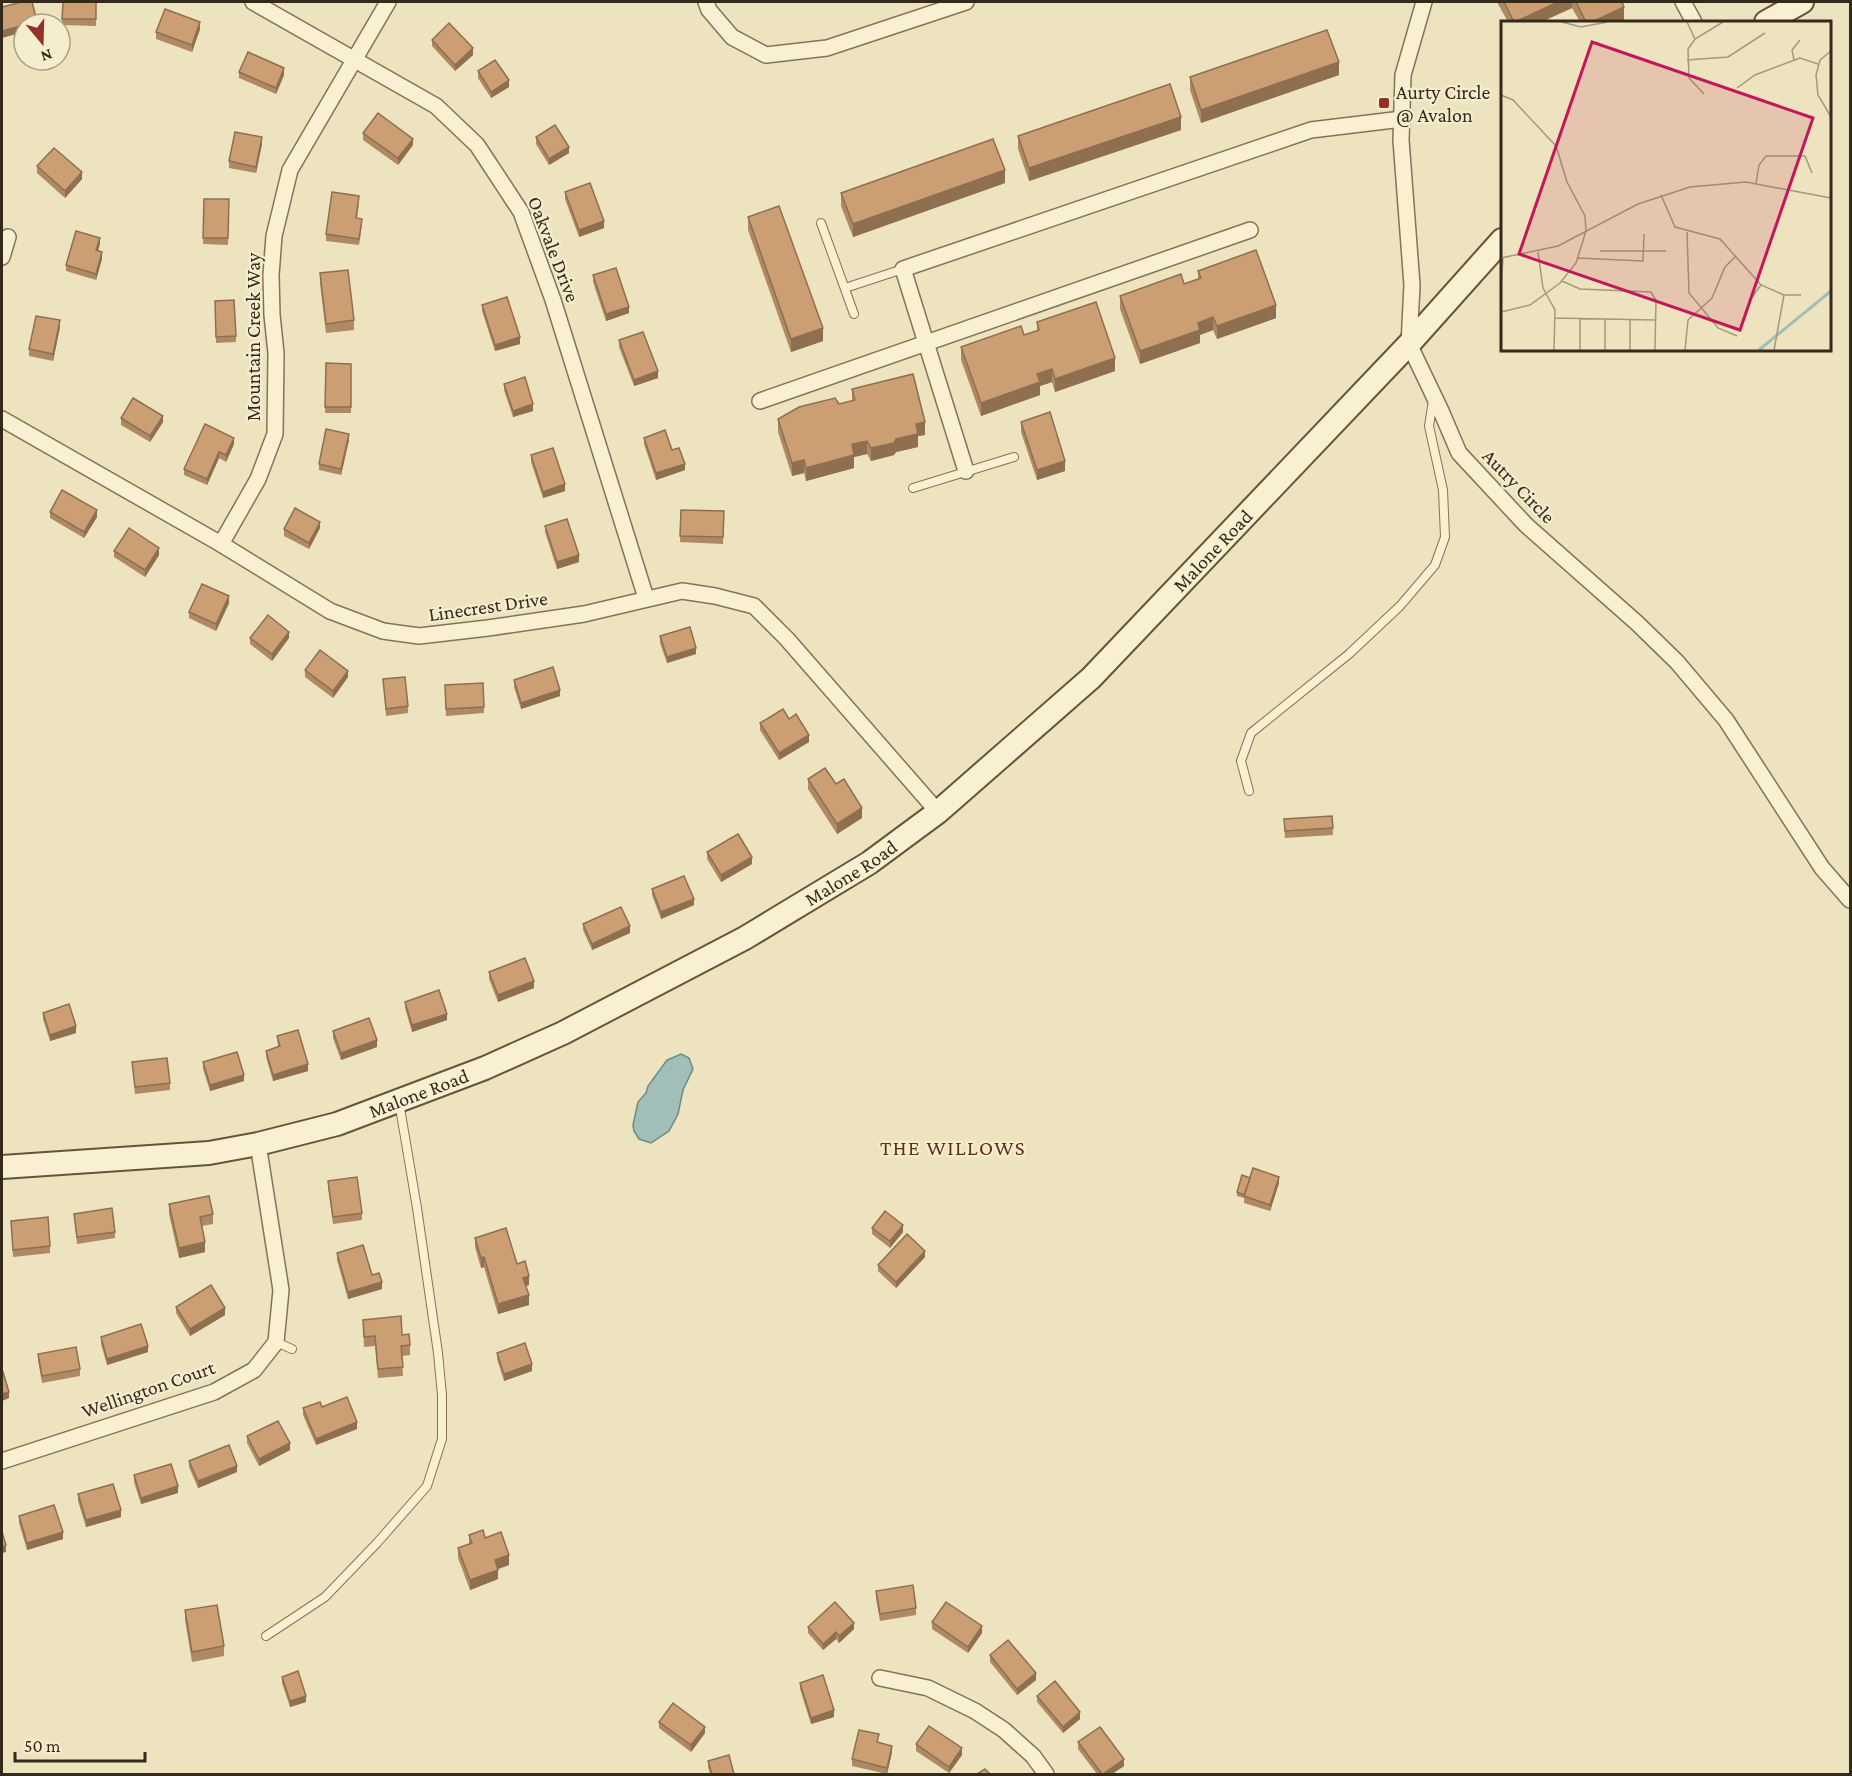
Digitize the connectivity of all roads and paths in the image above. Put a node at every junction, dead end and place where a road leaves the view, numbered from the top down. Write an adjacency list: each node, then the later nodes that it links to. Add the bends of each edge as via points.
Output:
1 (253, 2): 10 (street, Oakvale Drive)
2 (388, 2): 10 (street, Mountain Creek Way)
3 (706, 2): 4 (street, via 732,37 766,55 827,48)
4 (966, 2)
5 (1424, 2): 11 (street, Autry Circle, via 1403,75)
6 (1683, 2): 8 (street)
7 (1802, 2): 9 (street)
8 (1693, 21)
9 (1768, 21)
10 (354, 58): 28 (street, Mountain Creek Way, via 291,170 274,237 271,275 276,364 274,434 258,479); 29 (street, Oakvale Drive, via 436,106 477,145 521,212 553,300)
11 (1402, 119): 17 (street, via 1311,130); 21 (street, Autry Circle, via 1412,285)
12 (821, 223): 18 (lane)
13 (1250, 231): 20 (street)
14 (8, 237): 16 (street)
15 (1501, 242): 21 (street, Malone Road)
16 (2, 257)
17 (903, 269): 18 (lane); 20 (street)
18 (845, 288): 19 (lane)
19 (854, 314)
20 (926, 343): 23 (street); 26 (street)
21 (1409, 344): 22 (street, Autry Circle); 31 (street, Malone Road, via 1090,678)
22 (1433, 396): 30 (lane, via 1429,426 1443,490 1445,537 1435,565 1401,606 1349,654 1251,733 1241,761); 32 (street, Autry Circle, via 1459,453 1490,488 1669,654 1726,720 1822,868)
23 (760, 401)
24 (2, 419): 28 (street, Linecrest Drive)
25 (1014, 457): 26 (lane)
26 (966, 471): 27 (lane)
27 (913, 488)
28 (221, 544): 29 (street, Linecrest Drive, via 330,611 383,631 419,636 584,614)
29 (646, 598): 31 (street, Linecrest Drive, via 682,591 754,606)
30 (1249, 791)
31 (938, 812): 33 (street, Malone Road, via 869,863 745,938 563,1033)
32 (1851, 900)
33 (398, 1101): 34 (street, Malone Road, via 337,1124); 39 (lane, via 438,1353 442,1439 427,1486 378,1543 325,1597)
34 (258, 1144): 35 (street, Malone Road, via 209,1153); 36 (street, via 281,1290)
35 (2, 1167)
36 (276, 1342): 37 (lane); 38 (street, Wellington Court, via 254,1370 214,1392)
37 (292, 1349)
38 (2, 1461)
39 (266, 1636)
40 (880, 1678): 41 (street, via 928,1688 975,1711 1004,1730 1033,1756)
41 (1046, 1774)

